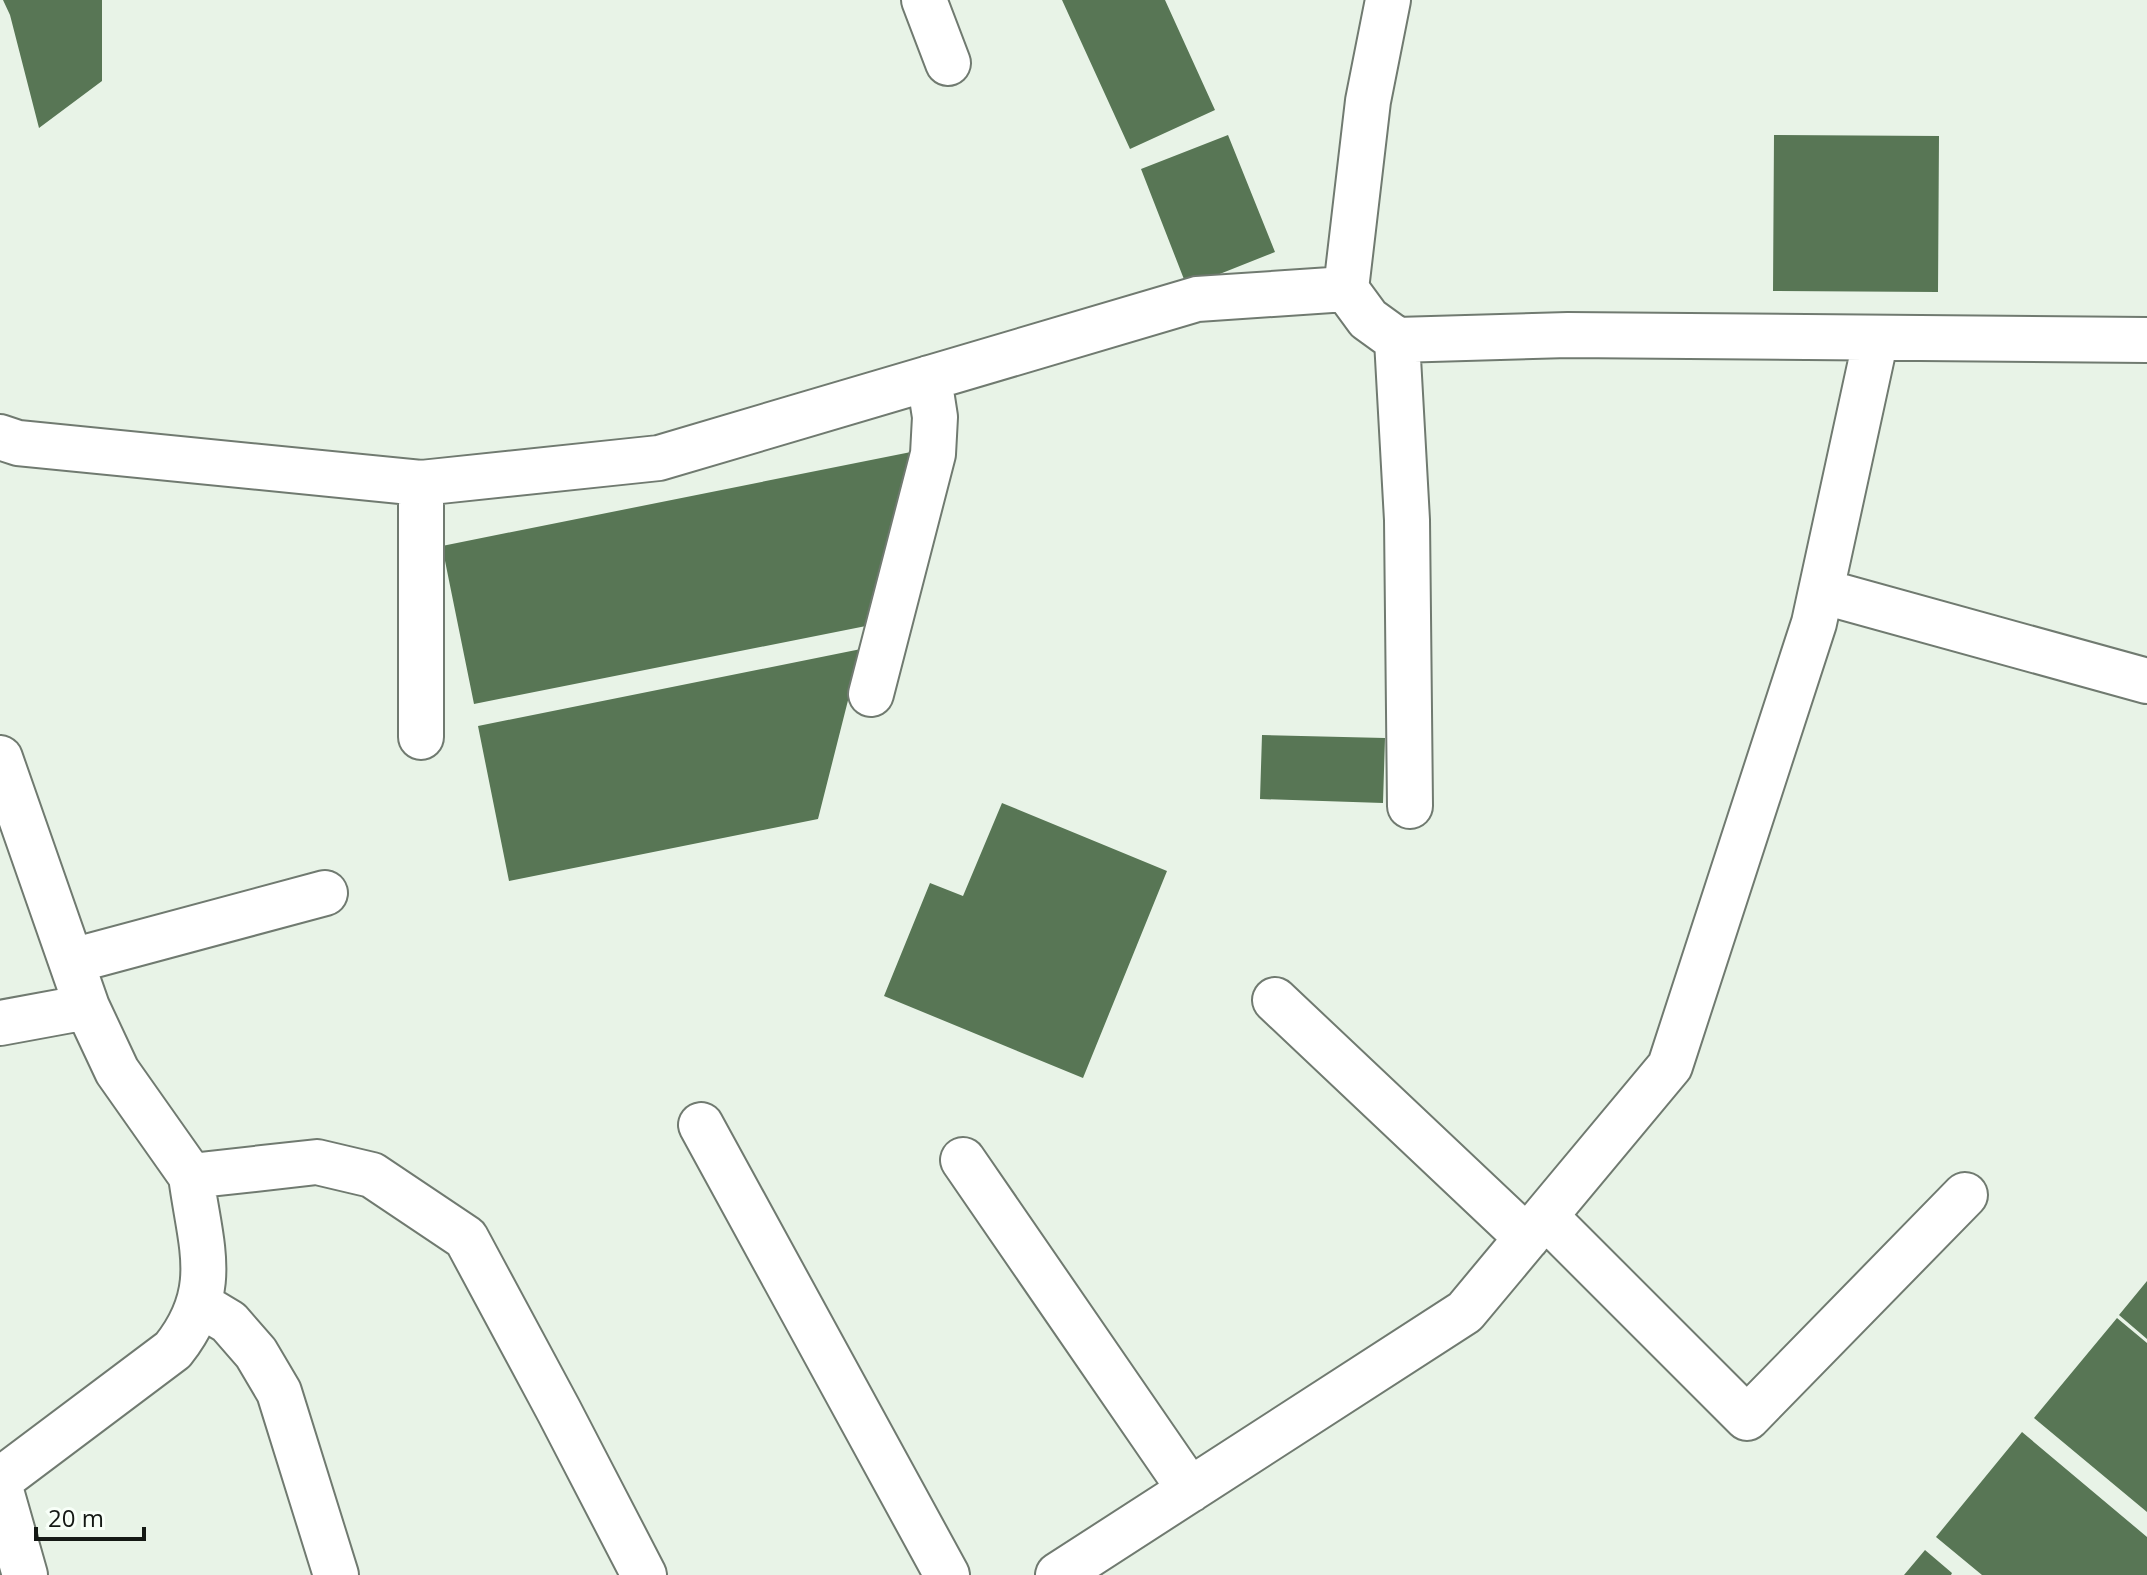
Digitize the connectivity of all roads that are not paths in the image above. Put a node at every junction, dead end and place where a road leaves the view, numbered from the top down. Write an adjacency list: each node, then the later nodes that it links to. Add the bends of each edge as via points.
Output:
1 (924, 0): 3 (street)
2 (1388, 0): 4 (street, via 1368,101)
3 (948, 63)
4 (1346, 289): 6 (street, via 1368,319); 8 (street, via 1197,299)
5 (1876, 338): 6 (street, via 1568,335); 7 (street); 11 (street)
6 (1397, 340): 16 (street, via 1407,520)
7 (2147, 340)
8 (929, 378): 10 (street, via 659,458); 13 (street, via 933,454)
9 (0, 437): 10 (street, via 18,443)
10 (421, 483): 14 (street)
11 (1821, 591): 12 (street); 26 (street, via 1670,1066)
12 (2147, 681)
13 (871, 694)
14 (421, 737)
15 (0, 758): 18 (street)
16 (1410, 806)
17 (325, 893): 18 (street)
18 (72, 961): 20 (street)
19 (1275, 1000): 26 (street)
20 (87, 1007): 21 (street); 24 (street, via 117,1071)
21 (0, 1023)
22 (701, 1125): 34 (street)
23 (963, 1160): 30 (street)
24 (191, 1176): 27 (street, via 204,1268); 33 (street, via 317,1162 372,1175 466,1238)
25 (1965, 1195): 26 (street, via 1747,1418)
26 (1536, 1227): 30 (street, via 1465,1312)
27 (199, 1304): 28 (street, via 173,1350); 32 (street, via 229,1322 279,1392)
28 (0, 1480)
29 (0, 1487): 31 (street)
30 (1190, 1490): 35 (street)
31 (25, 1575)
32 (336, 1575)
33 (644, 1575)
34 (947, 1575)
35 (1058, 1575)

